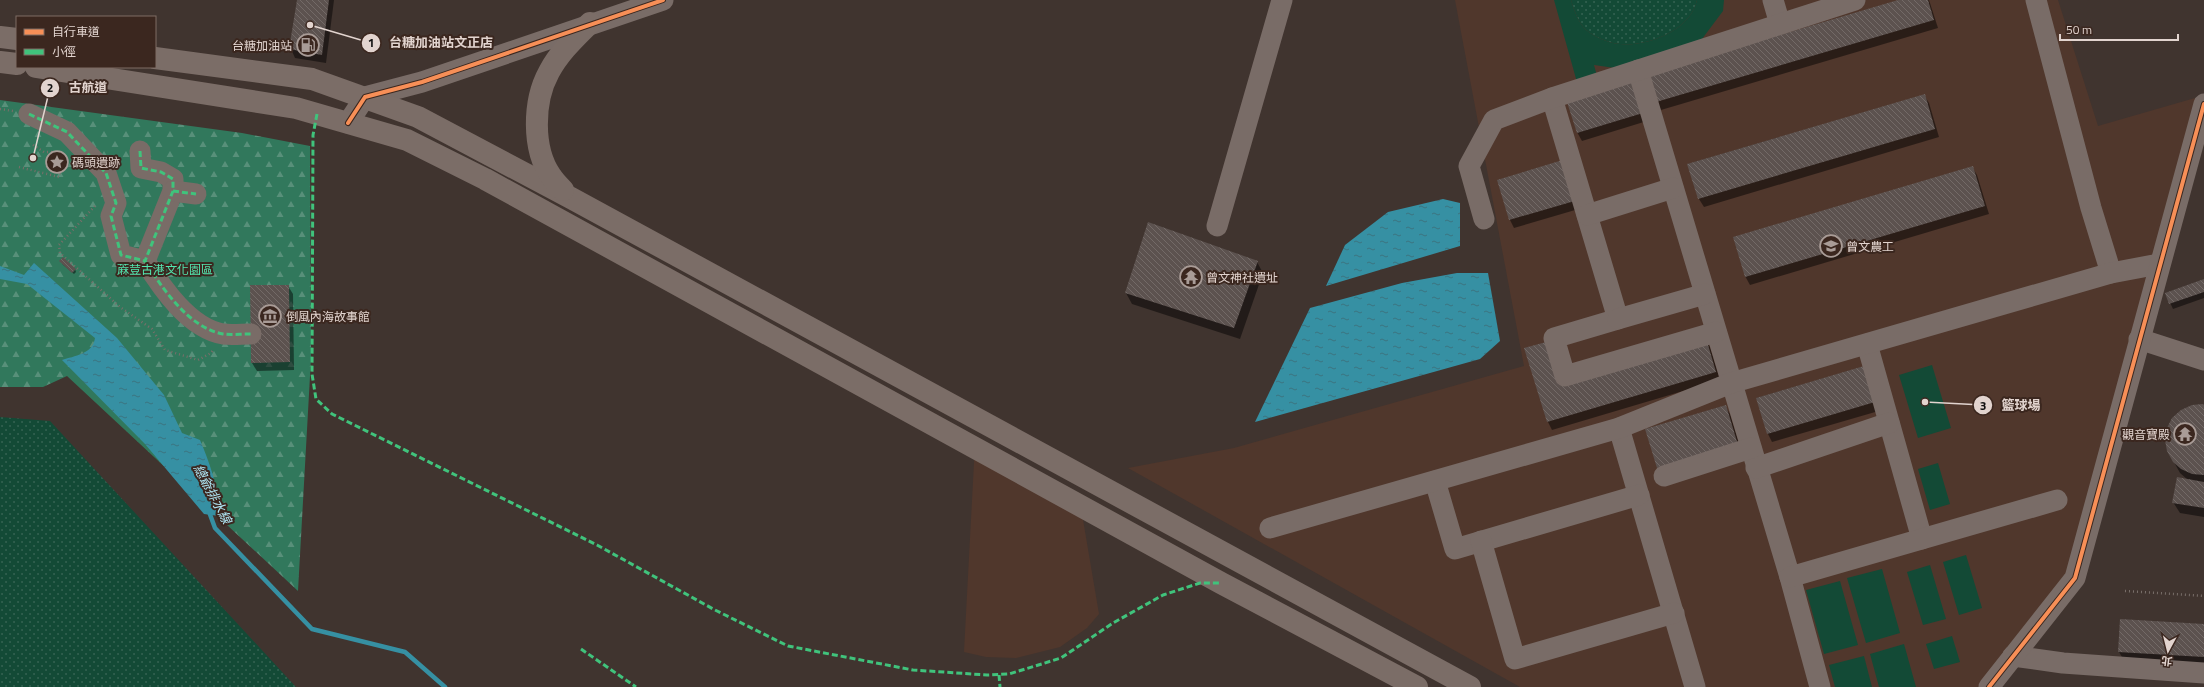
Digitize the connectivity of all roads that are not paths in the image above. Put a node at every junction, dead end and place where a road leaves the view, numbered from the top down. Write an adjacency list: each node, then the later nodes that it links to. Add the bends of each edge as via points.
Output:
1 (663, 0): 7 (street)
2 (1282, 0): 28 (street)
3 (1773, 0): 8 (street)
4 (1855, 0): 6 (street)
5 (2036, 0): 31 (street, via 2091,208)
6 (1814, 6): 8 (street)
7 (590, 23): 16 (street, via 422,82); 25 (main road, via 564,49 548,73 539,103 538,136 544,163 551,177)
8 (1780, 24): 15 (street)
9 (0, 37): 10 (main road)
10 (16, 39)
11 (156, 58): 16 (main road, via 312,78)
12 (0, 62): 13 (main road)
13 (16, 64)
14 (42, 68): 20 (main road, via 289,106)
15 (1638, 70): 17 (street); 22 (street)
16 (365, 97): 20 (street); 25 (main road, via 418,117)
17 (1552, 98): 26 (street); 27 (street, via 1494,120 1469,166)
18 (2204, 104): 30 (street)
19 (29, 114): 29 (street, via 67,132 106,173 116,203 111,216 121,255)
20 (348, 123): 54 (main road, via 407,140 485,179 1221,583)
21 (140, 151): 23 (street, via 141,168 169,176 173,179)
22 (1673, 188): 26 (street); 32 (street)
23 (173, 191): 24 (street); 29 (street)
24 (196, 194)
25 (571, 198): 55 (main road)
26 (1587, 215): 33 (street)
27 (1484, 219)
28 (1217, 226)
29 (145, 261): 35 (street, via 173,301 199,324 222,334)
30 (2159, 264): 31 (street); 36 (street)
31 (2111, 273): 37 (street)
32 (1705, 294): 33 (street); 34 (street)
33 (1618, 319): 34 (street, via 1554,338 1565,376)
34 (1716, 332): 39 (street)
35 (251, 334)
36 (2138, 339): 38 (street); 52 (street, via 2075,578)
37 (1867, 344): 39 (street); 40 (street)
38 (2204, 360)
39 (1731, 384): 41 (street); 42 (street)
40 (1889, 423): 42 (street); 48 (street)
41 (1619, 428): 44 (street); 45 (street)
42 (1754, 458): 43 (street); 50 (street)
43 (1664, 476)
44 (1435, 481): 47 (street); 49 (street, via 1455,548)
45 (1639, 495): 49 (street); 51 (street)
46 (2057, 500): 48 (street)
47 (1270, 528)
48 (1922, 539): 50 (street)
49 (1481, 541): 51 (street, via 1515,659)
50 (1790, 577): 57 (street)
51 (1674, 613): 56 (street)
52 (2013, 656): 53 (street, via 2063,663); 58 (street)
53 (2204, 673)
54 (1417, 687)
55 (1470, 687)
56 (1696, 687)
57 (1820, 687)
58 (1989, 687)

